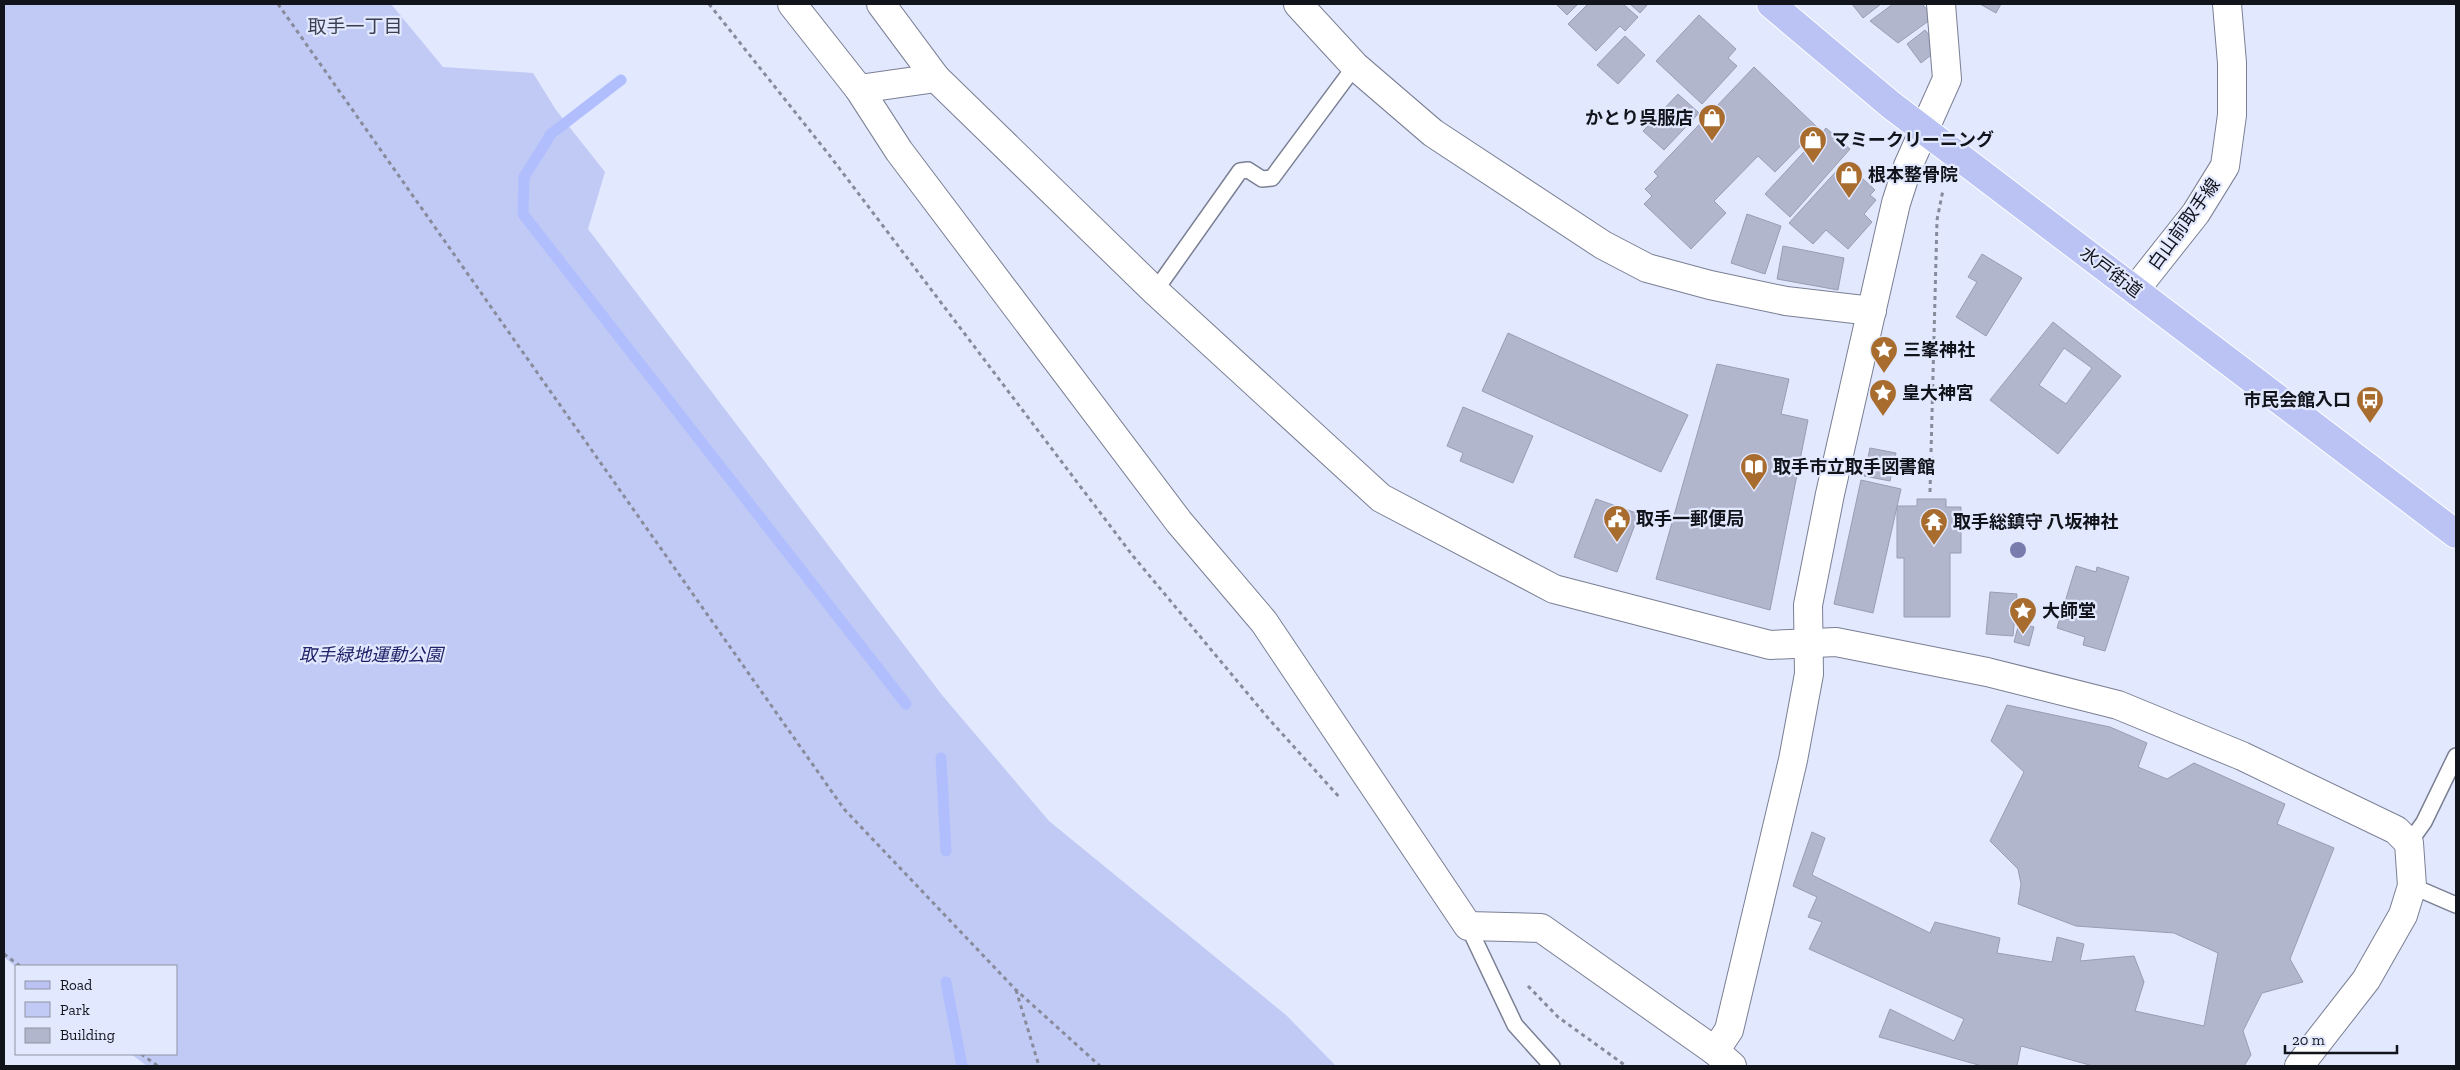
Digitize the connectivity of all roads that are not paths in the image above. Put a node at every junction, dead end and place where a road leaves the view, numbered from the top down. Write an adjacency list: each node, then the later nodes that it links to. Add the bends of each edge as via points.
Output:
1 (792, 4): 9 (street)
2 (881, 4): 8 (street)
3 (1298, 4): 7 (street)
4 (1771, 4): 10 (main road, 水戸街道)
5 (1941, 4): 10 (street, via 1947,79)
6 (2227, 4): 11 (street, 白山前取手線, via 2232,115 2225,166 2196,213)
7 (1355, 66): 12 (lane, via 1272,178 1262,179 1248,170 1240,171); 13 (street, via 1433,133 1603,245 1647,268 1786,301)
8 (936, 78): 9 (street); 12 (street)
9 (859, 89): 20 (street, via 905,159 1173,514 1264,622)
10 (1924, 131): 11 (main road, 水戸街道); 13 (street, via 1896,203)
11 (2135, 290): 14 (main road, 水戸街道)
12 (1156, 291): 15 (street, via 1381,498 1554,589 1770,645)
13 (1872, 311): 15 (street, via 1809,596)
14 (2456, 534)
15 (1807, 644): 17 (street, via 1836,642 1987,672 2118,705 2277,772 2396,830); 21 (street, via 1809,674 1793,760)
16 (2456, 756): 17 (lane, via 2424,822)
17 (2409, 843): 18 (street)
18 (2412, 886): 19 (lane); 23 (street, via 2403,915 2366,980)
19 (2456, 905)
20 (1468, 926): 21 (street, via 1541,928); 22 (lane, via 1515,1025)
21 (1724, 1059)
22 (1552, 1066)
23 (2300, 1066)

